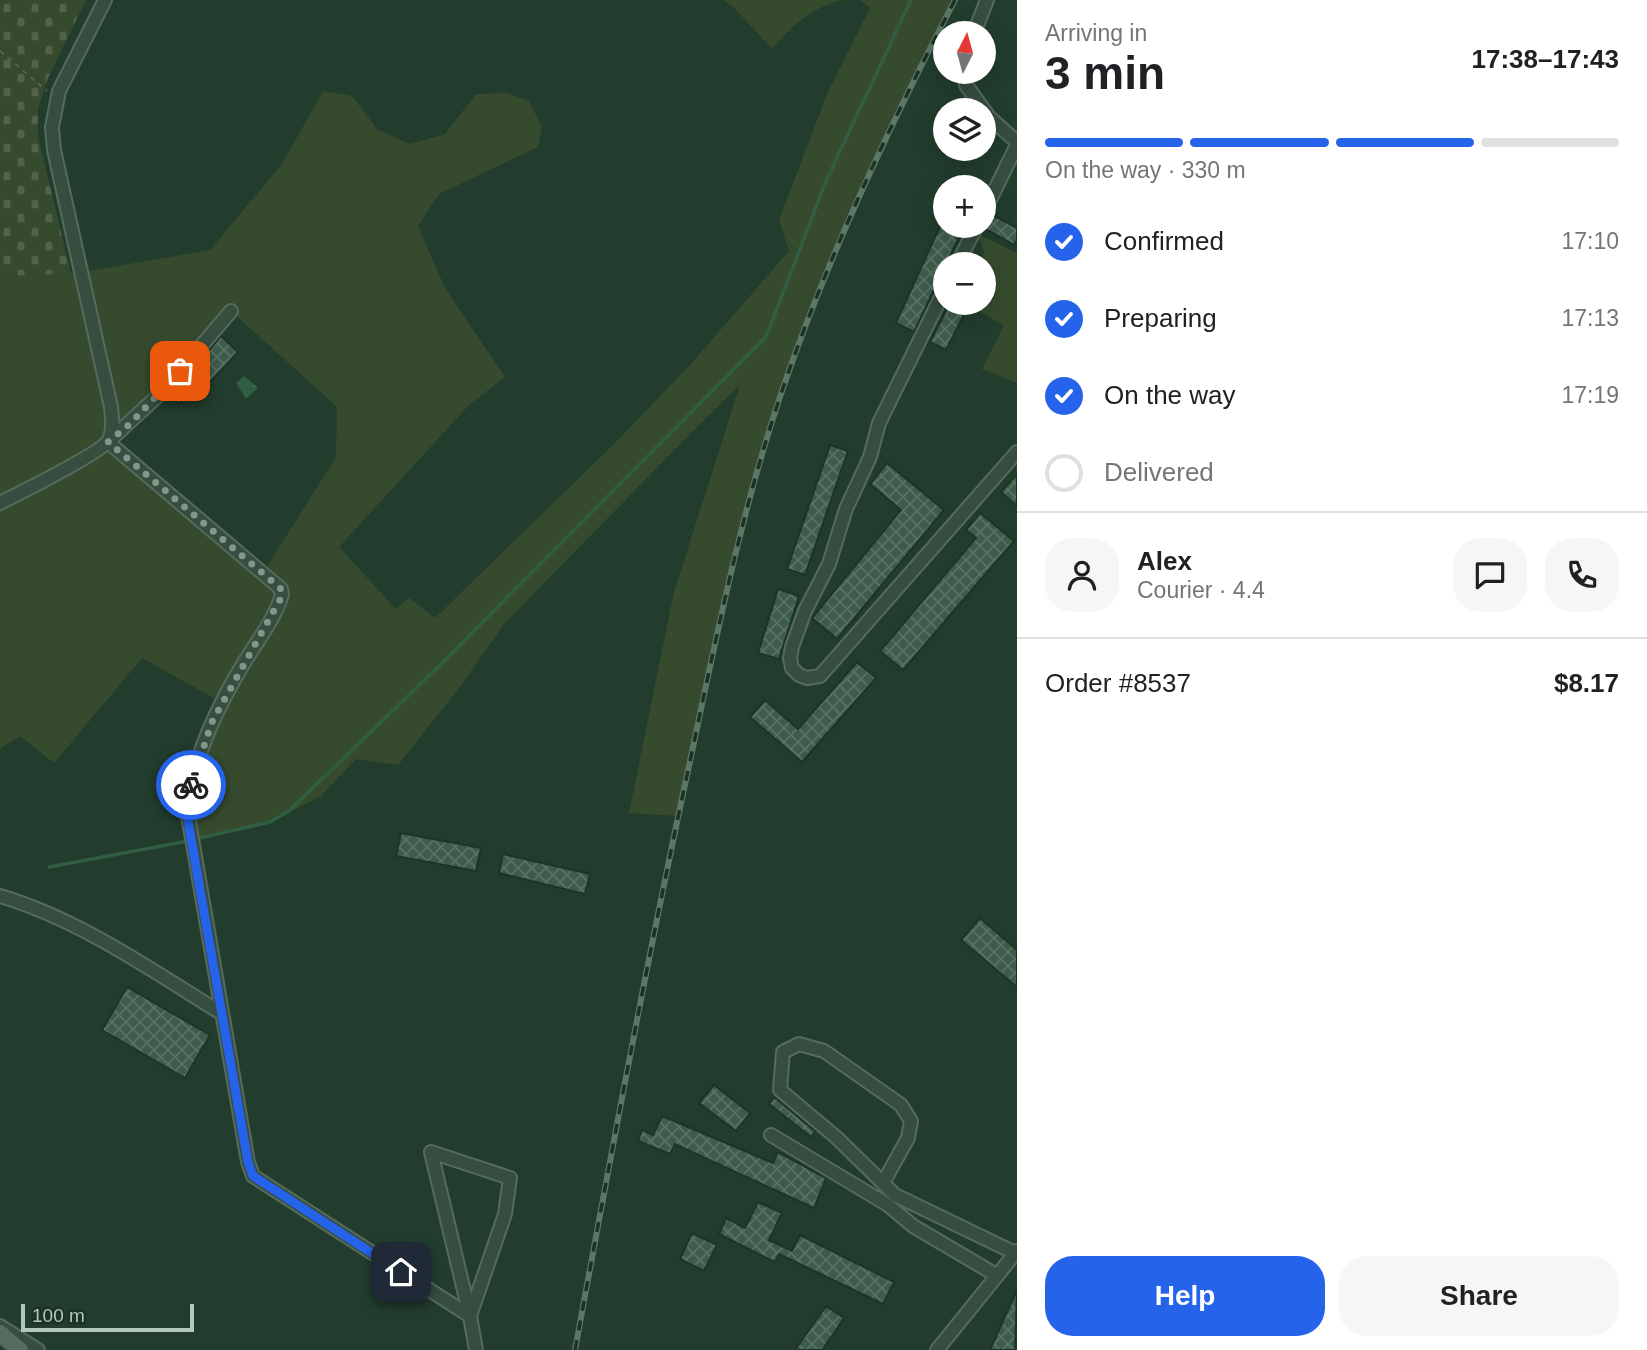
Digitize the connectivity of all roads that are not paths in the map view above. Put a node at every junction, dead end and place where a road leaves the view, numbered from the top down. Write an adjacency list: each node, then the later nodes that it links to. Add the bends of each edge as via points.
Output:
1 (105, 0): 9 (street, via 56,100 52,127 111,407)
2 (987, 0): 3 (street)
3 (979, 21)
4 (965, 84): 5 (street, via 989,117)
5 (1017, 143): 6 (street)
6 (996, 187)
7 (231, 310): 9 (street, via 163,391)
8 (933, 313): 10 (street, via 879,423 829,564 805,611 790,658 799,676 820,676)
9 (108, 442): 11 (street); 13 (street, via 281,589 282,596 212,722 189,793 189,827)
10 (1017, 452)
11 (0, 503)
12 (0, 896): 13 (street, via 109,944)
13 (221, 1013): 18 (street, via 253,1176)
14 (771, 1135): 17 (street)
15 (883, 1183): 15 (street, via 908,1138 911,1121 901,1105 824,1051 799,1044 783,1052 780,1090); 16 (street, via 895,1195)
16 (1016, 1252): 17 (street)
17 (996, 1275): 24 (street)
18 (470, 1316): 18 (street, via 505,1214 510,1178 431,1152); 23 (street)
19 (0, 1326): 22 (street)
20 (0, 1332): 21 (main road)
21 (20, 1350)
22 (38, 1350)
23 (476, 1350)
24 (937, 1350)

